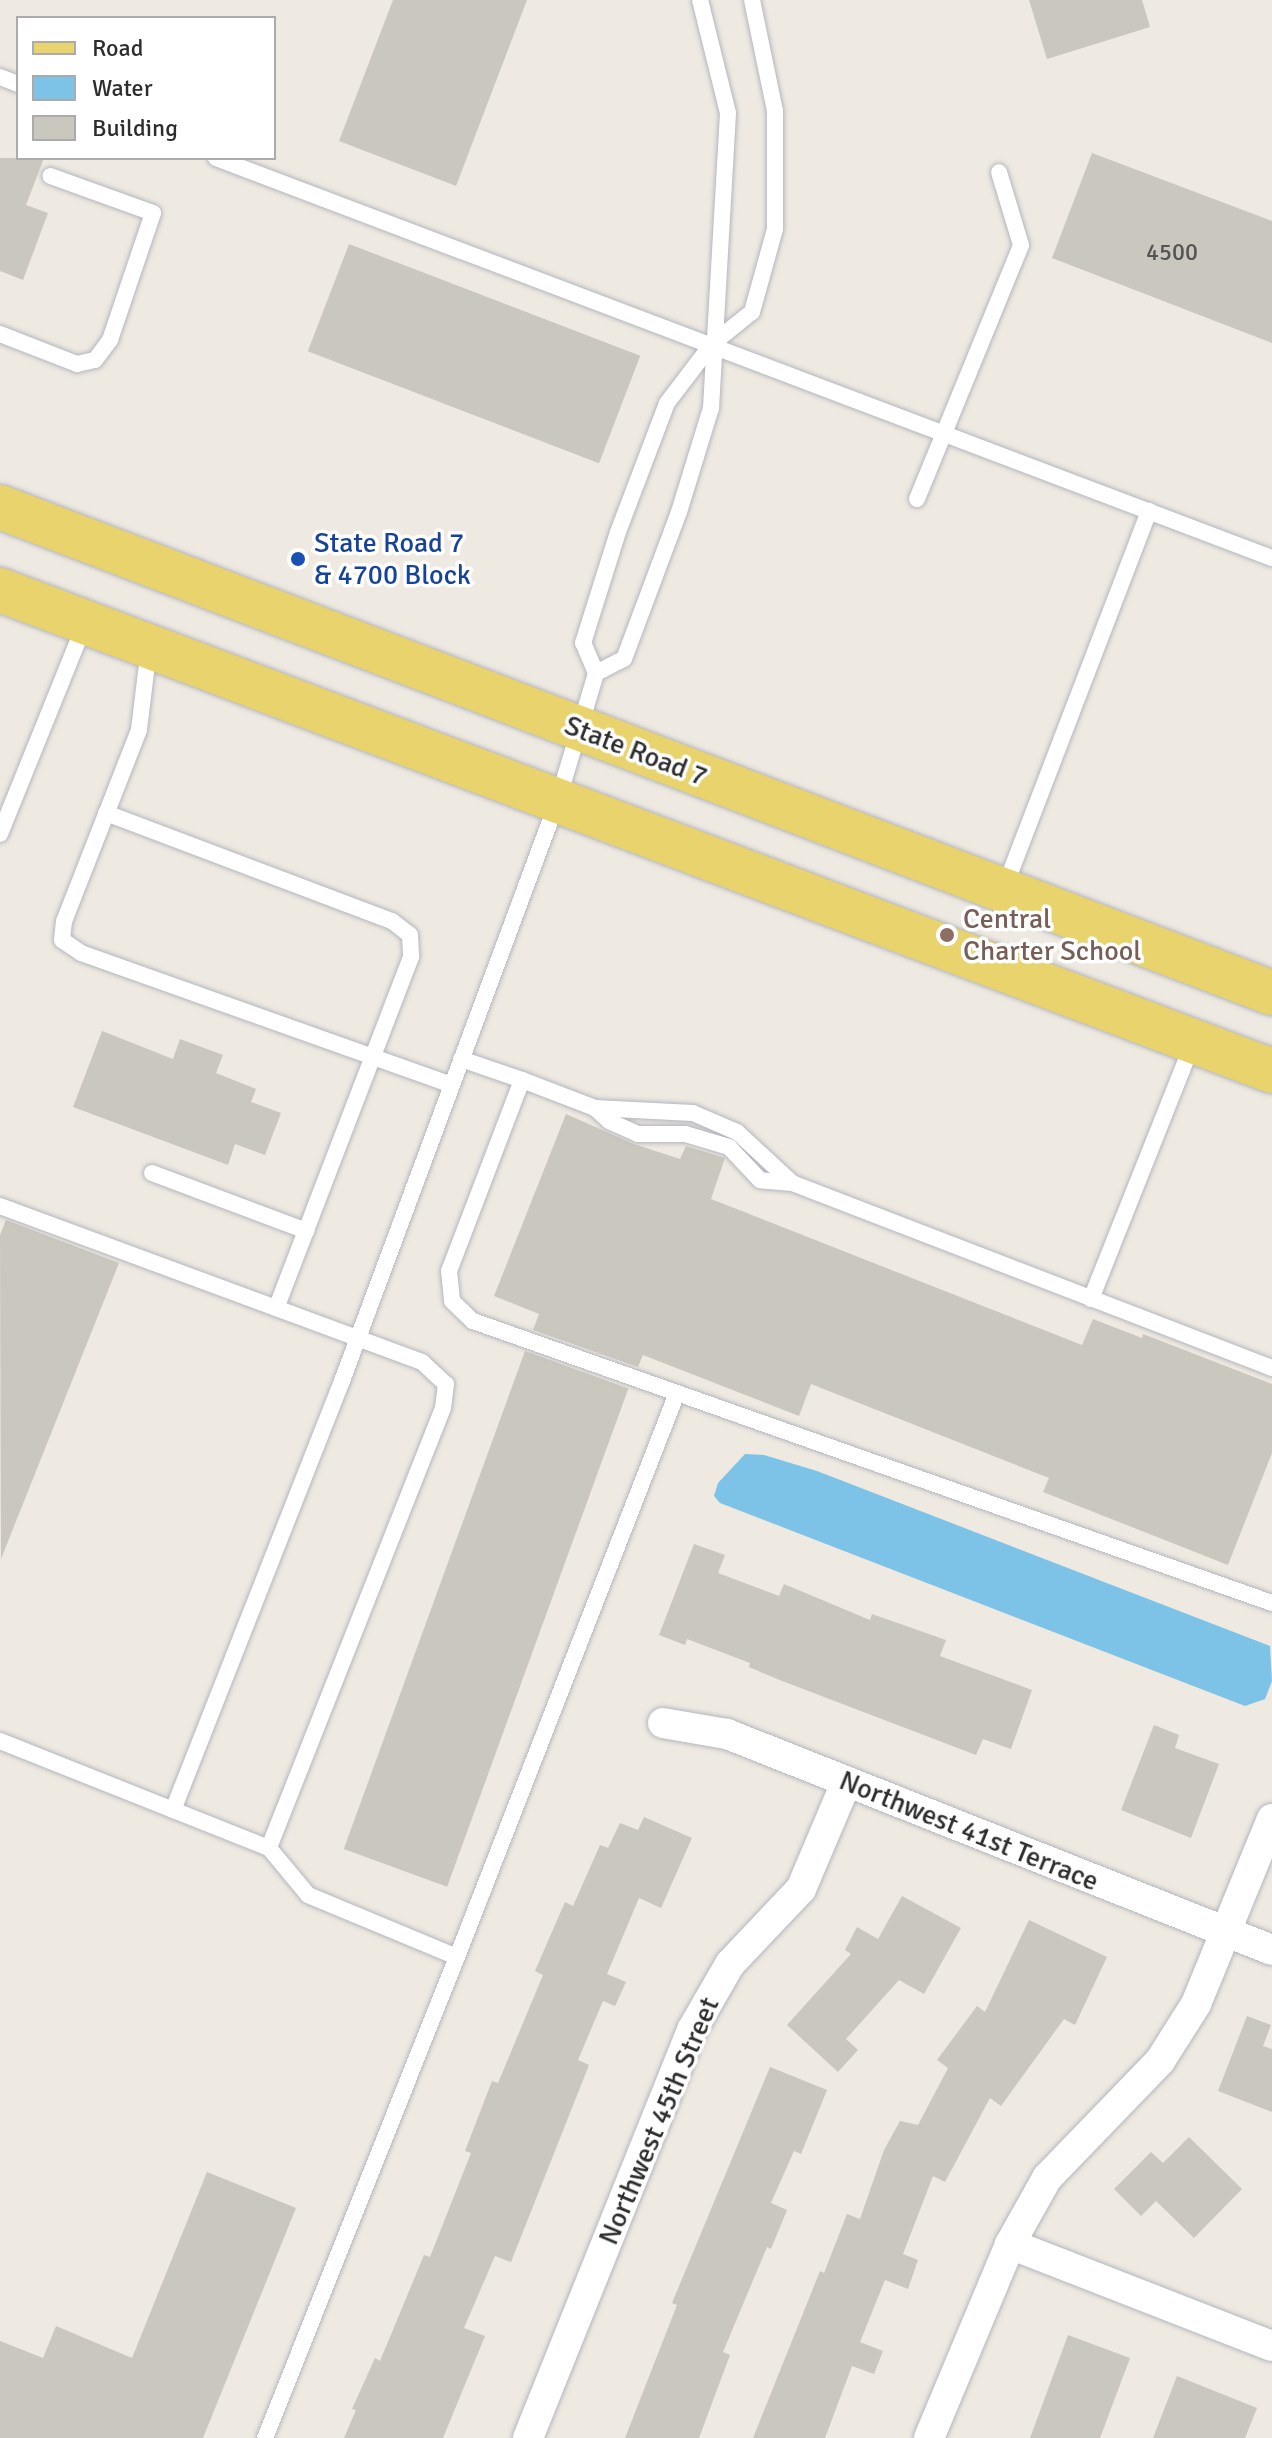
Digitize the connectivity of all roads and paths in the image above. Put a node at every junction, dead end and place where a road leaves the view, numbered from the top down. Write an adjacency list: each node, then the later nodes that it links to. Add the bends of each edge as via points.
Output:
1 (700, 0): 7 (lane, via 728,113)
2 (752, 0): 7 (lane, via 775,111 775,229 752,312)
3 (221, 160): 7 (lane)
4 (999, 172): 8 (lane, via 1021,245)
5 (50, 176): 6 (lane, via 153,213 110,340 95,360 77,364)
6 (0, 334)
7 (712, 344): 8 (lane); 16 (lane, via 711,408 679,512 624,659); 16 (lane, via 667,403 618,532 583,643)
8 (943, 433): 9 (lane); 11 (lane)
9 (917, 499)
10 (0, 507): 17 (main road, State Road 7)
11 (1149, 511): 12 (lane); 21 (lane)
12 (1272, 558)
13 (0, 590): 14 (main road)
14 (86, 622): 15 (main road); 20 (lane)
15 (149, 646): 18 (main road); 19 (lane, via 139,730)
16 (596, 673): 17 (lane)
17 (581, 730): 18 (lane); 21 (main road, State Road 7)
18 (558, 800): 23 (main road); 25 (lane)
19 (106, 813): 24 (lane, via 392,921 410,935 411,957); 24 (lane, via 64,921 62,940 81,953)
20 (0, 834)
21 (1004, 891): 22 (main road, State Road 7)
22 (1272, 993)
23 (1194, 1041): 26 (main road); 34 (lane)
24 (372, 1057): 28 (lane); 33 (lane)
25 (461, 1059): 27 (lane); 28 (lane)
26 (1272, 1071)
27 (522, 1080): 29 (lane); 38 (lane, via 449,1271 452,1301 473,1321)
28 (451, 1085): 36 (lane)
29 (595, 1108): 31 (lane, via 693,1113 737,1132); 31 (lane, via 638,1134 685,1134 729,1147 760,1180)
30 (152, 1173): 33 (lane)
31 (792, 1183): 34 (lane)
32 (0, 1206): 35 (lane)
33 (306, 1231): 35 (lane)
34 (1091, 1299): 37 (lane)
35 (276, 1308): 36 (lane)
36 (357, 1338): 43 (lane); 45 (lane, via 422,1362 446,1384 443,1408)
37 (1272, 1368)
38 (677, 1393): 39 (lane); 48 (lane)
39 (1272, 1603)
40 (663, 1723): 42 (street, Northwest 41st Terrace, via 727,1734)
41 (0, 1741): 43 (lane)
42 (846, 1783): 46 (street, Northwest 41st Terrace); 52 (street, Northwest 45th Street, via 801,1889 730,1964 692,2030)
43 (173, 1810): 45 (lane)
44 (1272, 1819): 46 (street)
45 (269, 1848): 48 (lane, via 308,1895)
46 (1228, 1933): 47 (street, Northwest 41st Terrace); 49 (street, via 1196,2004 1160,2061 1047,2178)
47 (1272, 1950)
48 (457, 1957): 51 (lane)
49 (1010, 2244): 50 (street); 53 (street)
50 (1272, 2346)
51 (265, 2438)
52 (528, 2438)
53 (929, 2438)

